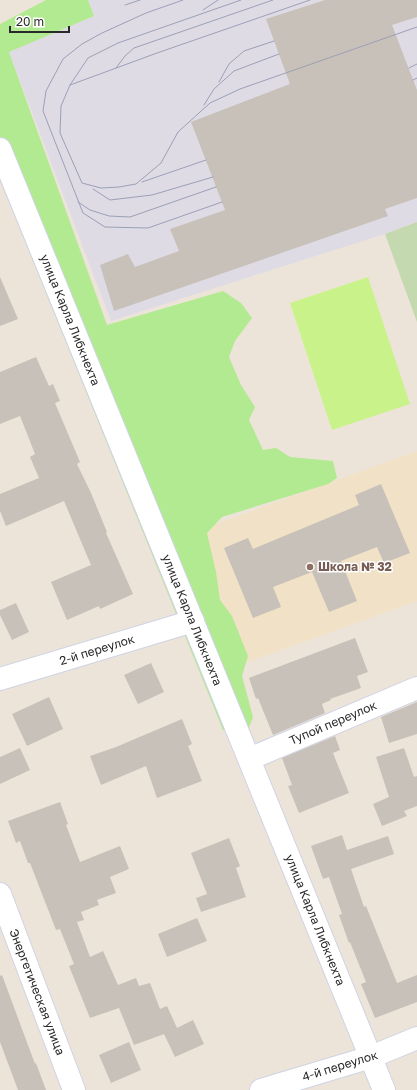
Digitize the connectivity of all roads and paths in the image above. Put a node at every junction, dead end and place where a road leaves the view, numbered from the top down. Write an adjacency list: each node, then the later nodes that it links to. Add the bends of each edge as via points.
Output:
1 (0, 149): 2 (street, улица Карла Либкнехта)
2 (193, 621): 3 (street, 2-й переулок); 5 (street, улица Карла Либкнехта)
3 (0, 679)
4 (417, 688): 5 (street, Тупой переулок)
5 (249, 759): 8 (street, улица Карла Либкнехта)
6 (0, 894): 9 (street, Энергетическая улица)
7 (417, 1038): 8 (street, 4-й переулок)
8 (371, 1057): 10 (street, 4-й переулок); 11 (street, улица Карла Либкнехта)
9 (74, 1090)
10 (261, 1090)
11 (384, 1090)

